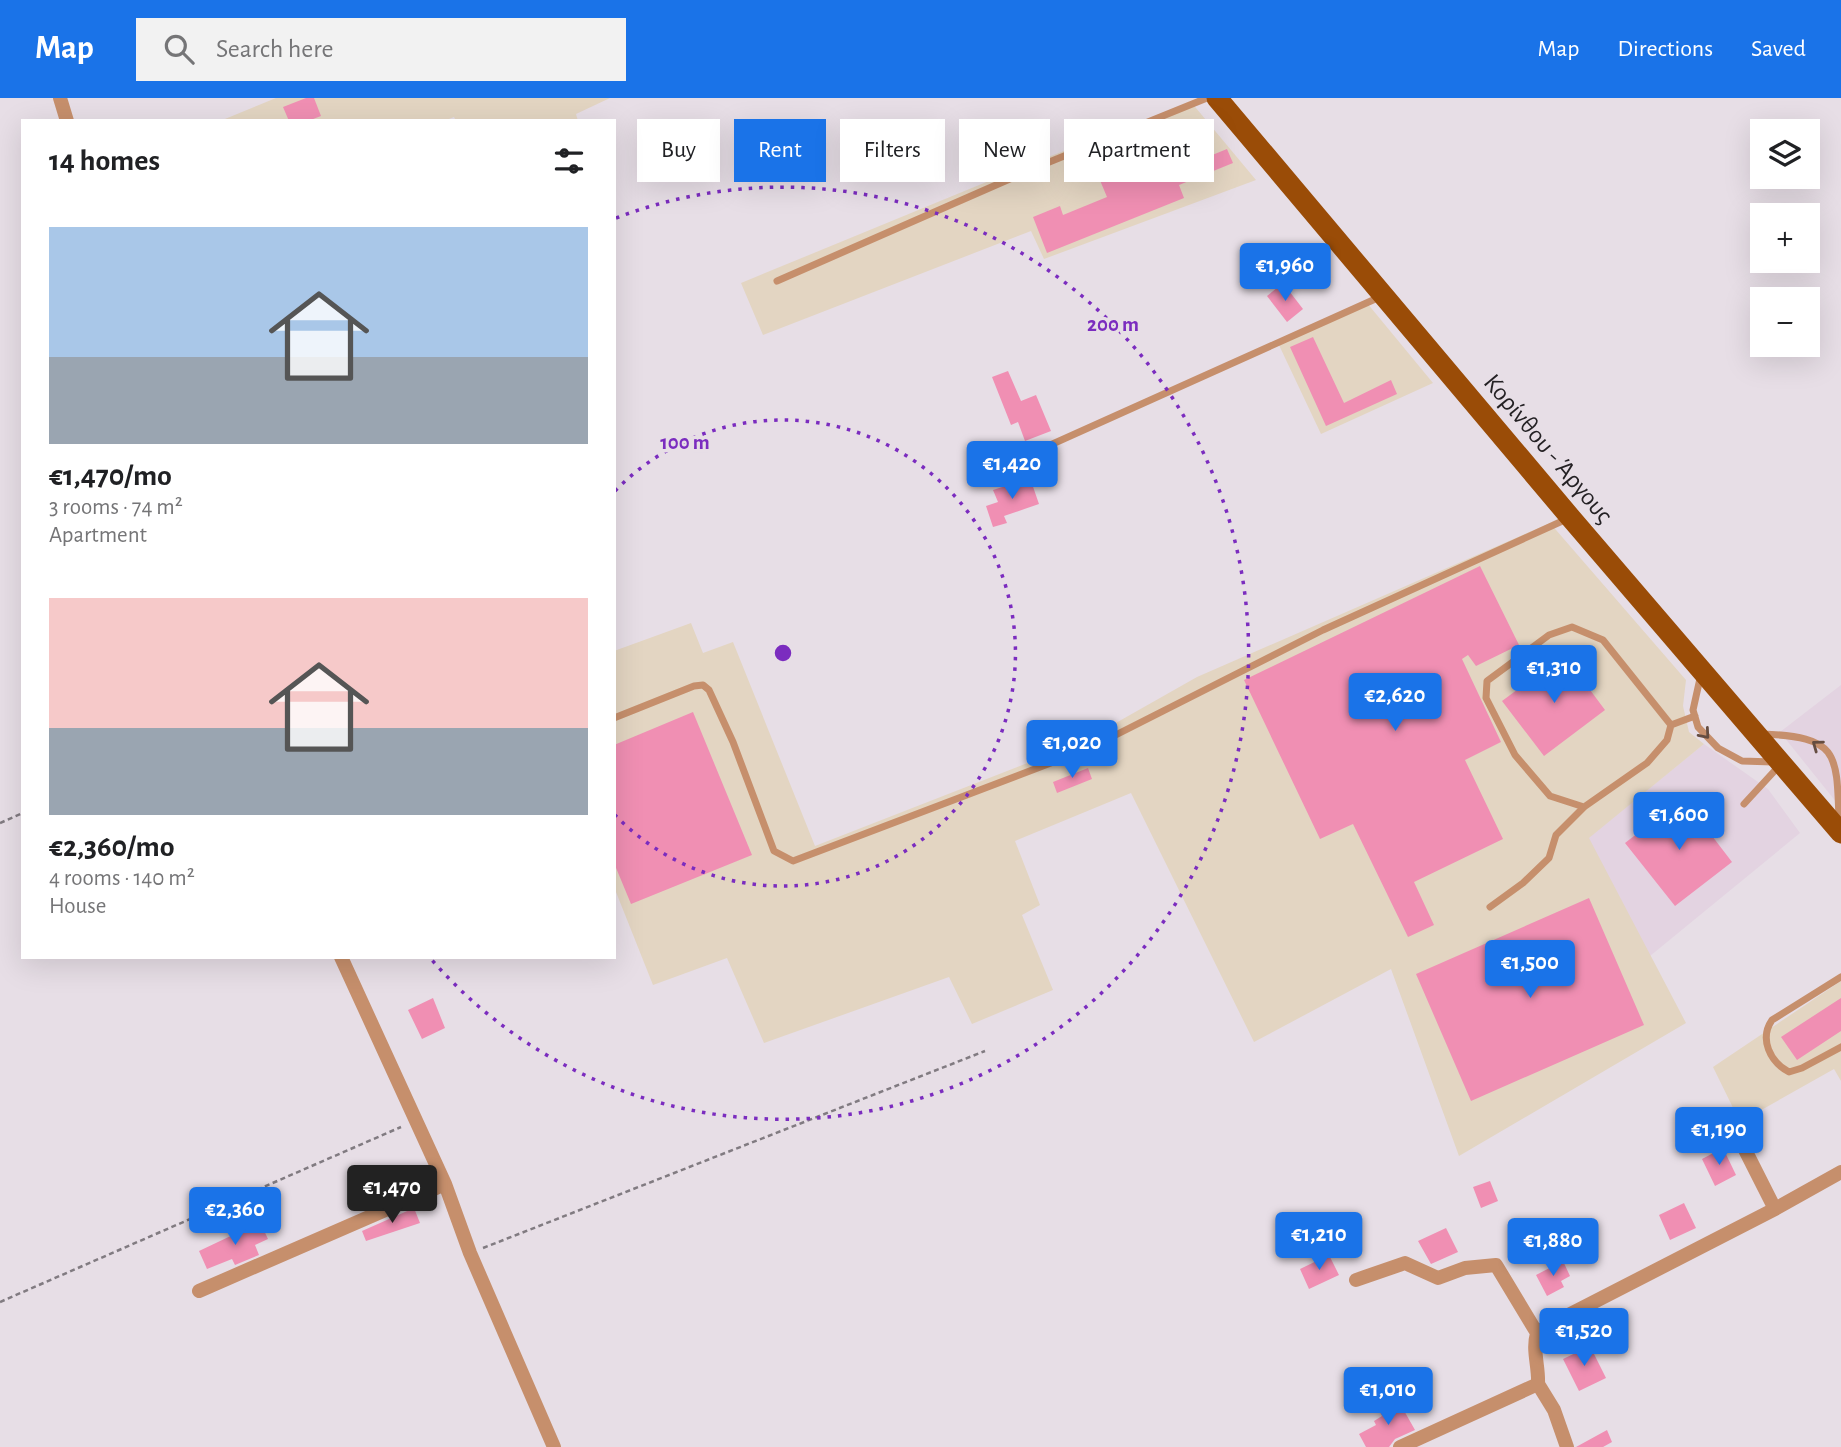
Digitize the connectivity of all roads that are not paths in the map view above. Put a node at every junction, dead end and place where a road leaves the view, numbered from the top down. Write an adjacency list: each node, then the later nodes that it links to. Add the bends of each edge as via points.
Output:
1 (60, 98): 4 (street)
2 (1207, 98): 5 (lane)
3 (1217, 98): 6 (main road, Κορίνθου - Άργους)
4 (66, 119)
5 (777, 281)
6 (1384, 295): 7 (lane); 8 (main road, Κορίνθου - Άργους)
7 (990, 472)
8 (1570, 517): 9 (main road, Κορίνθου - Άργους); 11 (lane, via 1323,630 1090,748 793,861 774,851 733,742 703,685)
9 (1702, 670): 10 (lane); 13 (main road, Κορίνθου - Άργους)
10 (1695, 716): 12 (lane); 14 (lane, one-way to 14, via 1698,727 1718,748 1742,761)
11 (616, 717)
12 (1671, 725): 16 (lane, via 1667,740 1647,763); 16 (lane, via 1603,640 1572,628 1549,635 1487,681 1486,698 1516,755 1550,796)
13 (1757, 733): 14 (main road, Κορίνθου - Άργους); 17 (lane, one-way to 13, via 1832,759 1819,743 1801,736)
14 (1782, 763): 15 (lane); 17 (main road, Κορίνθου - Άργους)
15 (1744, 804)
16 (1584, 807): 18 (lane, via 1556,835 1549,858)
17 (1840, 831)
18 (1490, 907)
19 (342, 959): 24 (street)
20 (1841, 977): 21 (lane, via 1772,1020 1765,1030 1765,1042 1779,1067 1789,1072)
21 (1841, 1047)
22 (1732, 1124): 25 (street)
23 (1841, 1172): 25 (street)
24 (445, 1184): 27 (street); 30 (street)
25 (1775, 1209): 28 (street)
26 (1356, 1280): 28 (street, via 1405,1263 1438,1278 1465,1268 1496,1265)
27 (199, 1291)
28 (1537, 1333): 29 (street, via 1533,1348)
29 (1538, 1384): 31 (street); 32 (street, via 1554,1410)
30 (554, 1447)
31 (1400, 1447)
32 (1567, 1447)

